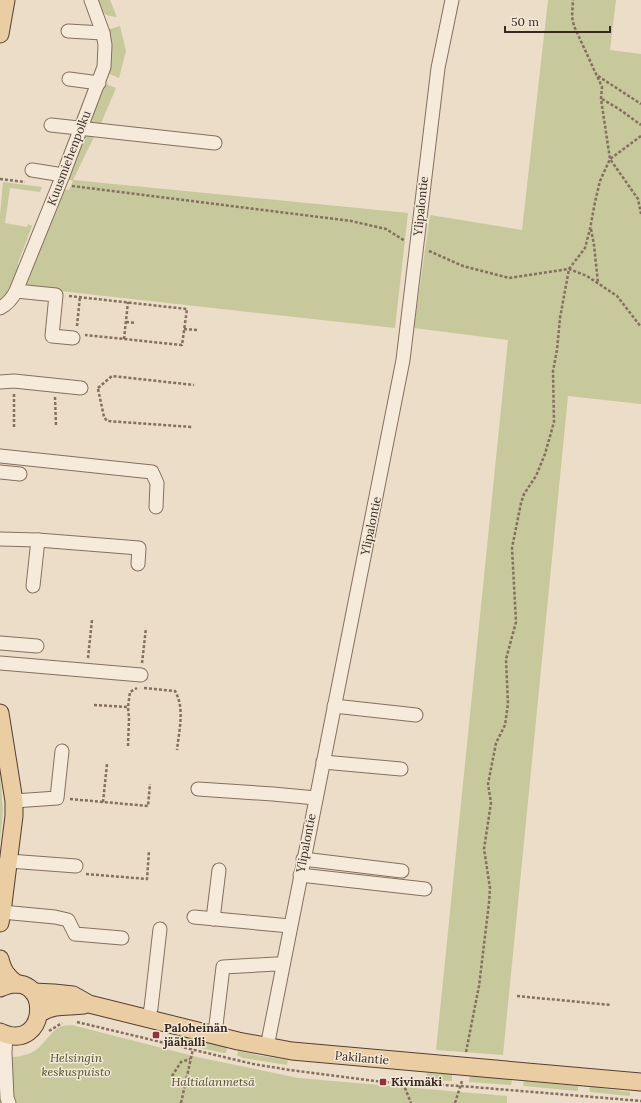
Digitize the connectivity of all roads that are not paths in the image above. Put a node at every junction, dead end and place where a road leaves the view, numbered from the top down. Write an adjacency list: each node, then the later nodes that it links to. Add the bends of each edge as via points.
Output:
1 (6, 0): 6 (main road)
2 (91, 0): 5 (street, Kuusmiehenpolku)
3 (452, 0): 31 (street, Ylipalontie, via 438,68 403,360)
4 (68, 31): 5 (street)
5 (103, 33): 8 (street, Kuusmiehenpolku, via 105,56)
6 (0, 34)
7 (69, 79): 8 (street)
8 (99, 83): 10 (street, Kuusmiehenpolku)
9 (52, 125): 10 (street)
10 (81, 129): 11 (street); 13 (street, Kuusmiehenpolku)
11 (214, 143)
12 (32, 170): 13 (street)
13 (61, 180): 14 (street, Kuusmiehenpolku)
14 (16, 291): 15 (street, Kuusmiehenpolku, via 11,300); 16 (street, via 56,295 52,336)
15 (0, 308)
16 (75, 336)
17 (0, 382): 18 (street)
18 (81, 388)
19 (0, 456): 22 (street, via 152,472 157,483)
20 (0, 472): 21 (street)
21 (20, 474)
22 (156, 507)
23 (0, 539): 24 (street)
24 (38, 540): 25 (street, via 139,548); 26 (street)
25 (138, 564)
26 (33, 586)
27 (0, 643): 28 (street)
28 (37, 646)
29 (0, 664): 30 (street)
30 (141, 675)
31 (334, 706): 33 (street); 36 (street, Ylipalontie)
32 (0, 713): 34 (main road)
33 (416, 716)
34 (3, 748): 40 (main road)
35 (62, 751): 40 (street, via 57,798)
36 (323, 762): 37 (street); 39 (street, Ylipalontie)
37 (401, 769)
38 (198, 789): 39 (street)
39 (316, 798): 41 (street, Ylipalontie)
40 (14, 801): 42 (main road)
41 (303, 859): 45 (street); 46 (street, Ylipalontie)
42 (9, 861): 43 (street); 48 (main road)
43 (76, 866)
44 (219, 870): 50 (street)
45 (402, 871)
46 (300, 875): 47 (street); 51 (street, Ylipalontie)
47 (425, 889)
48 (1, 917): 53 (street, via 55,917 68,920 75,934)
49 (194, 917): 50 (street)
50 (213, 919): 51 (street)
51 (290, 926): 55 (street, Ylipalontie)
52 (160, 929): 61 (street)
53 (122, 938)
54 (0, 959): 56 (main road, via 6,974)
55 (282, 965): 63 (street, via 223,967); 64 (street, Ylipalontie)
56 (17, 984): 57 (main road, via 8,984); 58 (main road, via 26,986)
57 (0, 988)
58 (33, 992): 59 (main road, Pakilantie, via 73,995); 60 (main road)
59 (89, 1004): 60 (main road, Pakilantie, via 58,1006); 61 (main road, Pakilantie)
60 (40, 1013): 62 (main road, via 34,1027 28,1032 14,1036)
61 (148, 1018): 63 (main road, Pakilantie)
62 (3, 1033): 66 (street)
63 (213, 1035): 64 (main road, Pakilantie)
64 (267, 1048): 65 (main road, Pakilantie)
65 (641, 1082)
66 (9, 1103)

